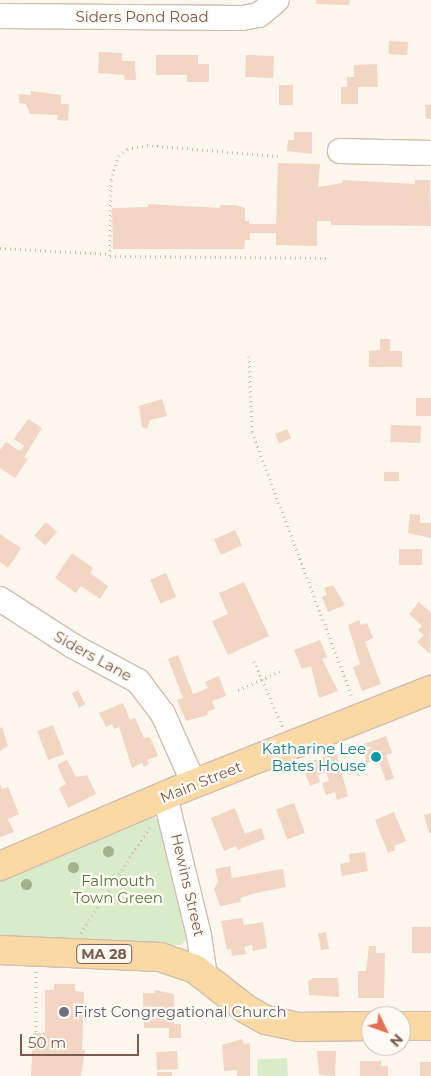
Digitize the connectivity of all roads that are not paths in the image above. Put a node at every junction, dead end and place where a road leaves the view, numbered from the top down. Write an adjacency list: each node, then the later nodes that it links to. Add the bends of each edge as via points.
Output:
1 (277, 0): 2 (street, Siders Pond Road, via 259,15 242,18)
2 (0, 16)
3 (340, 151): 4 (street)
4 (431, 153)
5 (0, 599): 7 (street, Siders Lane, via 73,646 138,681 163,714)
6 (431, 690): 7 (main road, Main Street)
7 (194, 784): 8 (main road, Main Street)
8 (166, 796): 9 (main road, Main Street); 11 (street, Hewins Street, via 199,936)
9 (0, 866)
10 (0, 950): 11 (main road, MA 28, via 160,957)
11 (205, 976): 12 (main road, MA 28, via 246,1009 266,1020 298,1027)
12 (361, 1026)
13 (411, 1026): 14 (main road)
14 (431, 1026)

